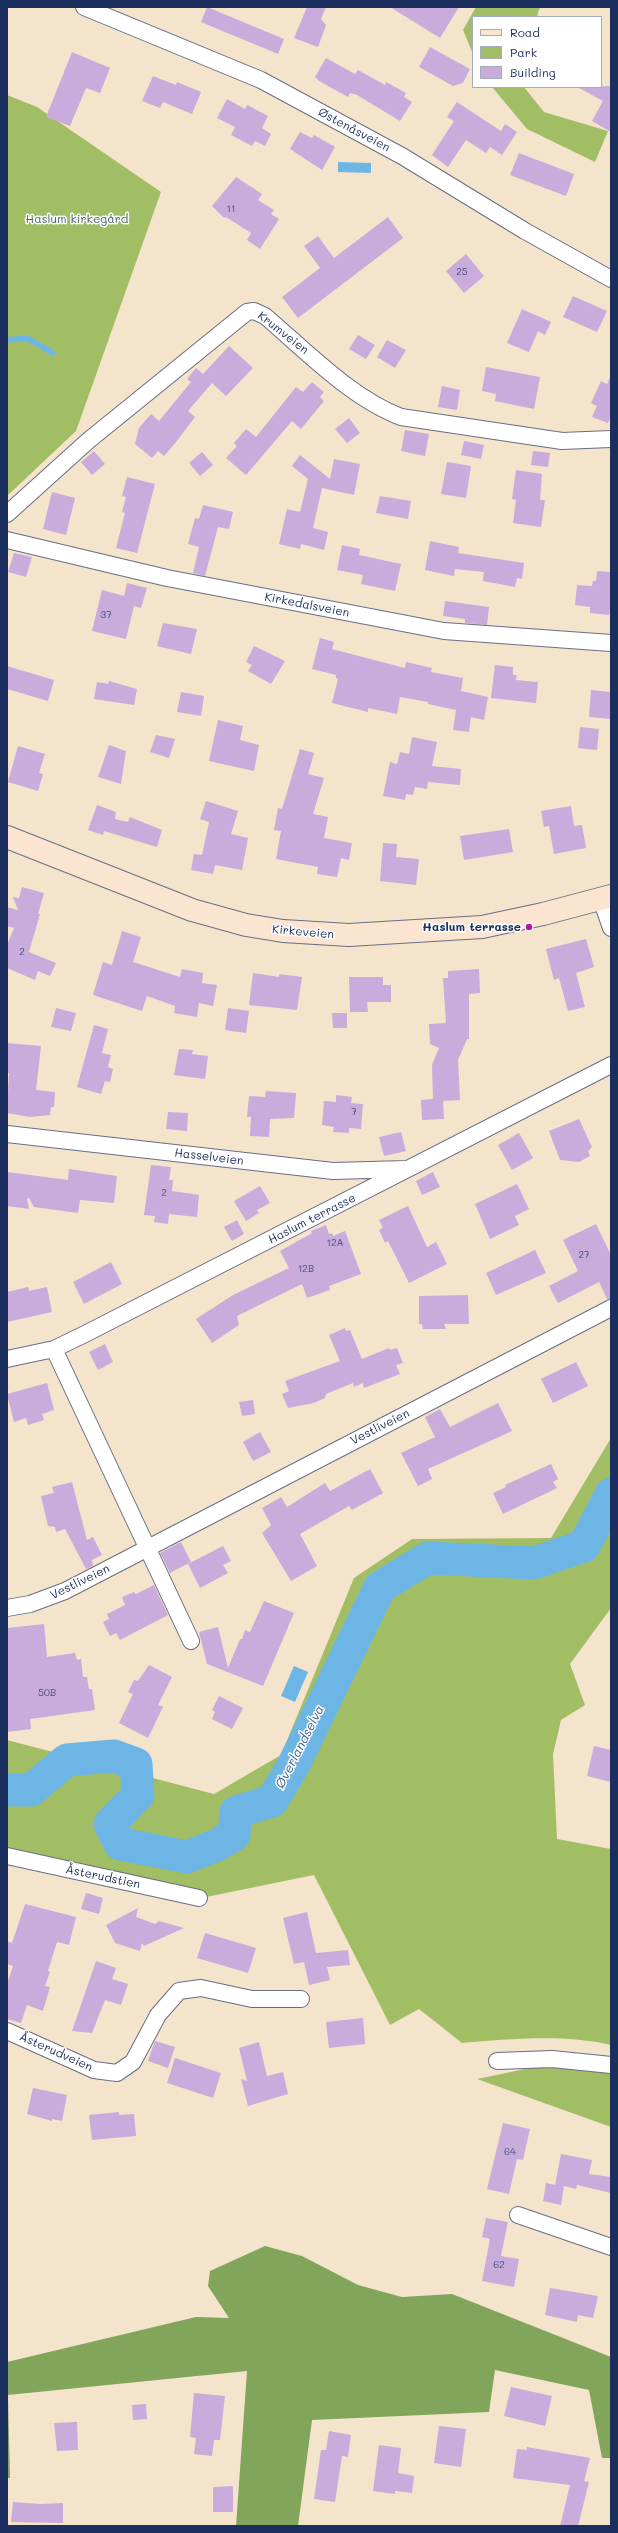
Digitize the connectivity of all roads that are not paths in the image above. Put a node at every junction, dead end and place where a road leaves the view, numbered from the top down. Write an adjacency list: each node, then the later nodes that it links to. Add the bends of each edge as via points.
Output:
1 (84, 7): 2 (street, Østenåsveien, via 261,80 402,156 544,242)
2 (611, 279)
3 (611, 439): 4 (street, Krumveien, via 562,441 401,417 382,410 359,394 265,316 254,311 247,312 89,440)
4 (7, 514)
5 (7, 540): 6 (street, Kirkedalsveien, via 167,578 444,631)
6 (611, 643)
7 (7, 837): 8 (main road, Kirkeveien, via 192,910 246,925 284,931 349,935 444,931 510,922)
8 (606, 897): 9 (street)
9 (611, 928)
10 (611, 1066): 12 (street, Haslum terrasse)
11 (7, 1134): 12 (street, Hasselveien, via 333,1171)
12 (411, 1169): 14 (street, Haslum terrasse)
13 (611, 1308): 16 (street, Vestliveien)
14 (54, 1349): 15 (street, Haslum terrasse); 16 (street)
15 (7, 1359)
16 (149, 1547): 17 (street, Vestliveien, via 65,1591 30,1604); 18 (street)
17 (7, 1608)
18 (191, 1641)
19 (7, 1856): 20 (street, Åsterudstien)
20 (199, 1898)
21 (301, 1999): 22 (street, Åsterudveien, via 252,1998 201,1988 180,1992 158,2015 133,2062 117,2073 94,2070)
22 (7, 2031)
23 (498, 2060): 24 (street, via 552,2059)
24 (611, 2065)
25 (518, 2215): 26 (street)
26 (611, 2247)

